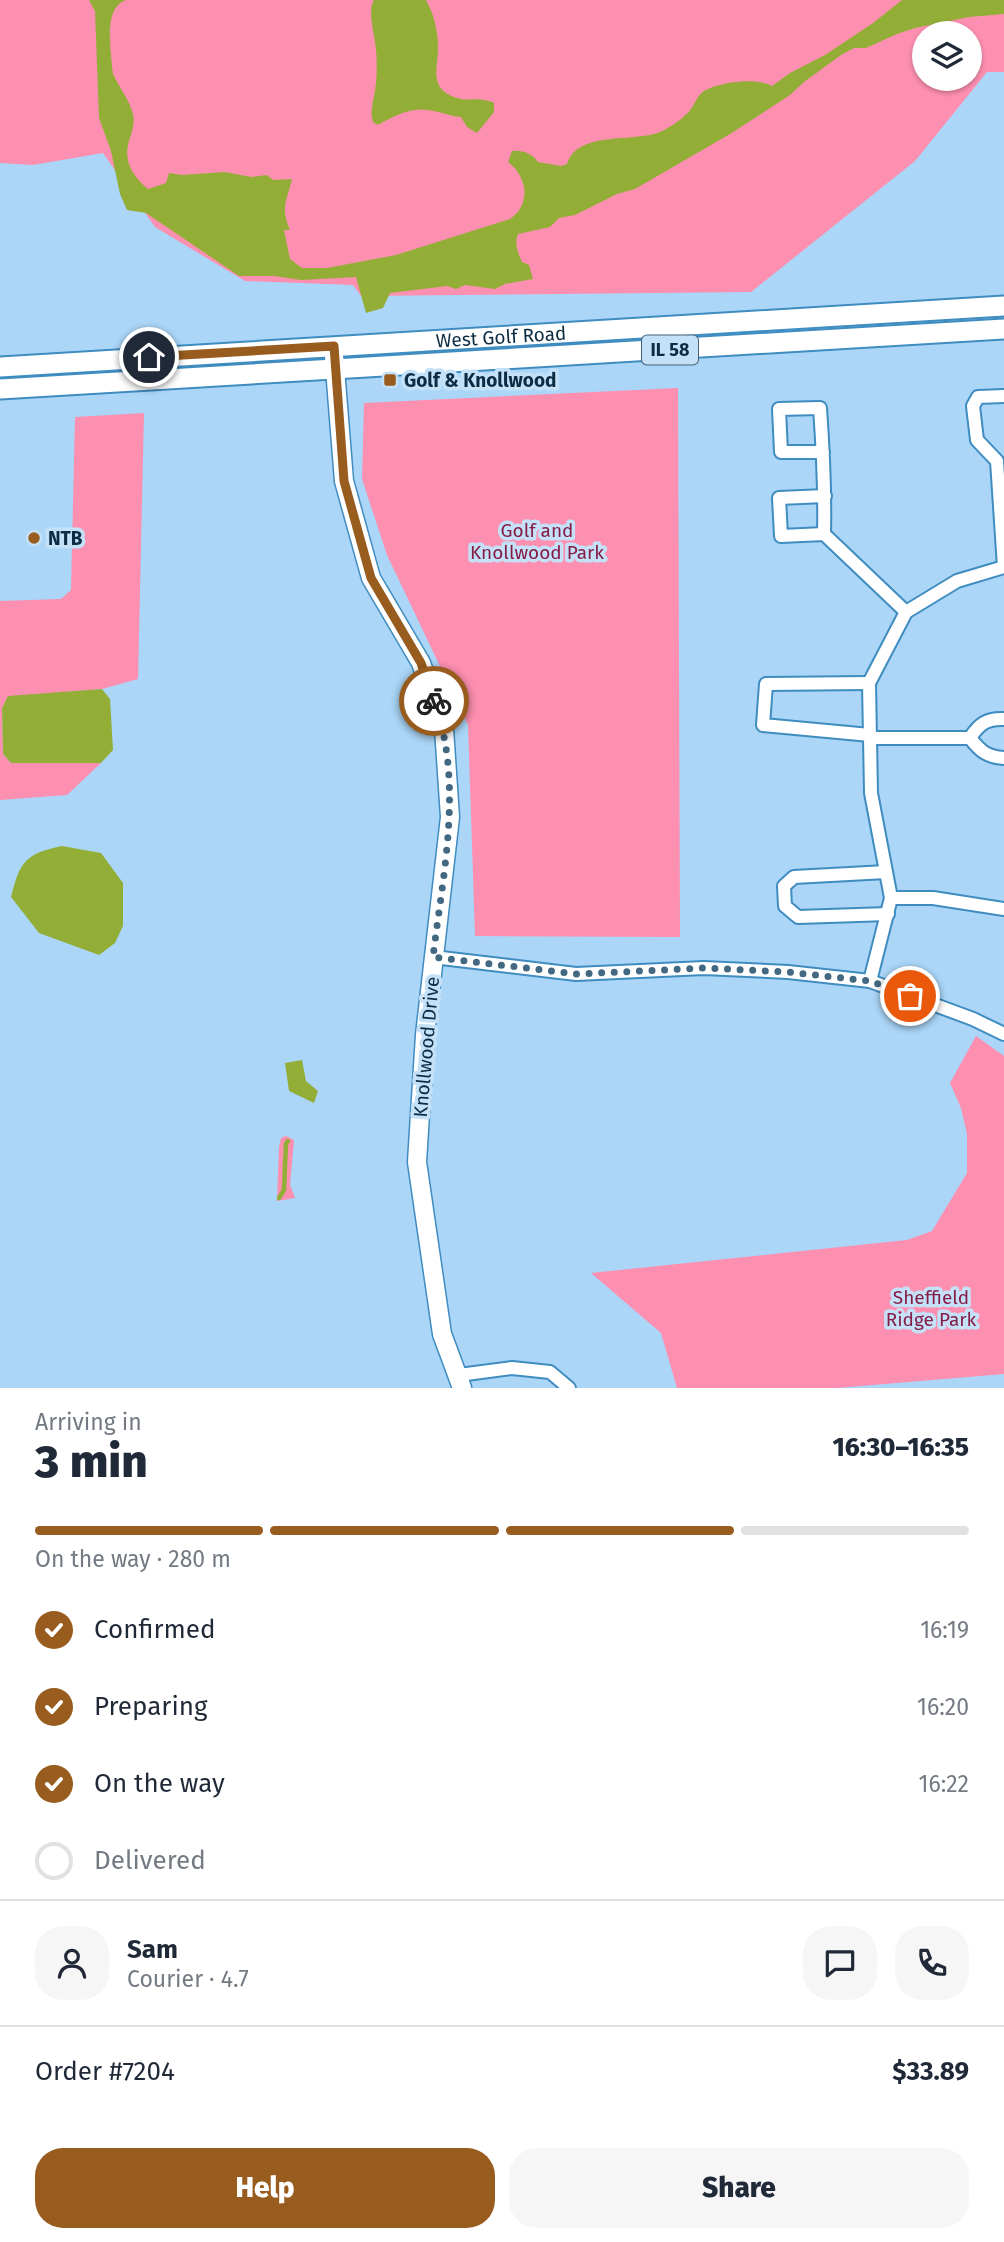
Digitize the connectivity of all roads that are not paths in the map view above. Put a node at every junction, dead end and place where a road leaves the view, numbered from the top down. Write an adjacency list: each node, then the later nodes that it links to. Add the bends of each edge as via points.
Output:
1 (1004, 306): 3 (main road, West Golf Road / IL 58)
2 (1004, 329): 5 (main road, West Golf Road / IL 58)
3 (334, 346): 4 (main road, West Golf Road / IL 58); 5 (street, Knollwood Drive)
4 (0, 367)
5 (335, 369): 6 (main road, West Golf Road / IL 58); 23 (street, Knollwood Drive, via 344,481 371,578 421,663 444,729 450,817)
6 (0, 389)
7 (1004, 396): 9 (street, via 978,397 973,406 976,440)
8 (823, 452): 8 (street, via 820,408 779,410 781,452); 10 (street)
9 (1000, 457): 12 (street)
10 (825, 496): 11 (street); 11 (street, via 779,498 780,536)
11 (824, 534): 13 (street)
12 (1004, 567): 13 (street, via 957,581)
13 (906, 612): 14 (street)
14 (869, 683): 16 (street); 16 (street, via 766,684 763,725)
15 (1004, 719): 17 (street, via 991,718)
16 (870, 736): 17 (street); 19 (street, via 871,793)
17 (970, 738): 18 (street, via 979,751)
18 (1004, 758)
19 (886, 872): 20 (street); 22 (street, via 794,877 784,886 785,906 797,917)
20 (891, 898): 21 (street, via 933,898); 22 (street)
21 (1004, 909)
22 (888, 915): 24 (street)
23 (433, 957): 24 (street, via 576,974 705,968); 26 (street, Knollwood Drive, via 417,1162 442,1335)
24 (870, 981): 25 (street)
25 (1004, 1034)
26 (460, 1382): 27 (street, via 512,1368 550,1372)
27 (569, 1388)

